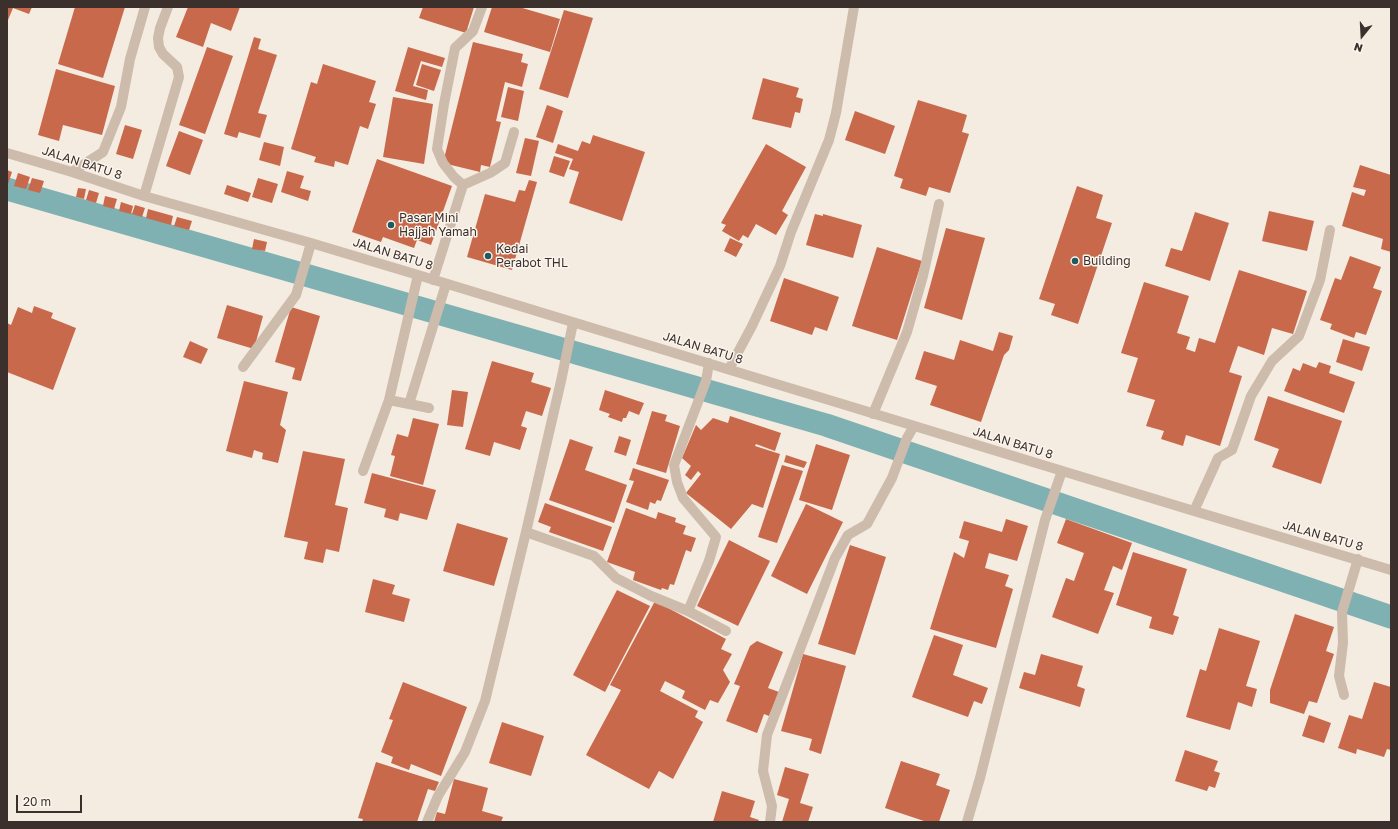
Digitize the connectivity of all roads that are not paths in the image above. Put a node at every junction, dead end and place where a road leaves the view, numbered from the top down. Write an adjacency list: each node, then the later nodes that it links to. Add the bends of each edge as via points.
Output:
1 (145, 7): 7 (street, via 130,59 121,107 102,152)
2 (168, 7): 9 (street, via 160,28 159,47 177,67 178,77)
3 (482, 7): 8 (street, via 472,32 455,48 437,149 442,163)
4 (854, 7): 19 (street, via 829,140 780,266)
5 (514, 132): 8 (street, via 505,163)
6 (7, 153): 7 (street, JALAN BATU 8)
7 (72, 172): 9 (street, JALAN BATU 8)
8 (463, 185): 14 (street)
9 (144, 196): 12 (street, JALAN BATU 8)
10 (939, 204): 23 (street, via 923,276 906,332)
11 (1330, 230): 27 (street, via 1320,280 1299,336 1272,361 1251,396 1232,450 1218,458)
12 (311, 243): 13 (street, JALAN BATU 8); 18 (street, via 296,295)
13 (418, 275): 14 (street, JALAN BATU 8); 20 (street)
14 (433, 280): 15 (street, JALAN BATU 8)
15 (446, 284): 16 (street, JALAN BATU 8); 21 (street)
16 (573, 322): 17 (street, JALAN BATU 8); 28 (street)
17 (709, 363): 19 (street, JALAN BATU 8); 31 (street, via 706,381 674,465 683,498 716,537)
18 (243, 366)
19 (729, 369): 23 (street, JALAN BATU 8)
20 (389, 400): 21 (street); 25 (street)
21 (409, 404): 22 (street)
22 (429, 408)
23 (873, 414): 24 (street, JALAN BATU 8)
24 (914, 426): 26 (street, JALAN BATU 8); 35 (street, via 892,478 867,524 848,535 835,558 767,735 764,771 772,806)
25 (363, 471)
26 (1062, 471): 27 (street, JALAN BATU 8); 36 (street, via 1046,520)
27 (1194, 511): 29 (street, JALAN BATU 8)
28 (526, 532): 31 (street, via 594,556 616,578); 34 (street, via 485,701 465,752 438,796)
29 (1358, 559): 30 (street, JALAN BATU 8); 33 (street, via 1342,612 1343,643 1339,676)
30 (1391, 570)
31 (688, 611): 32 (street)
32 (726, 630)
33 (1344, 695)
34 (427, 822)
35 (770, 822)
36 (967, 822)

